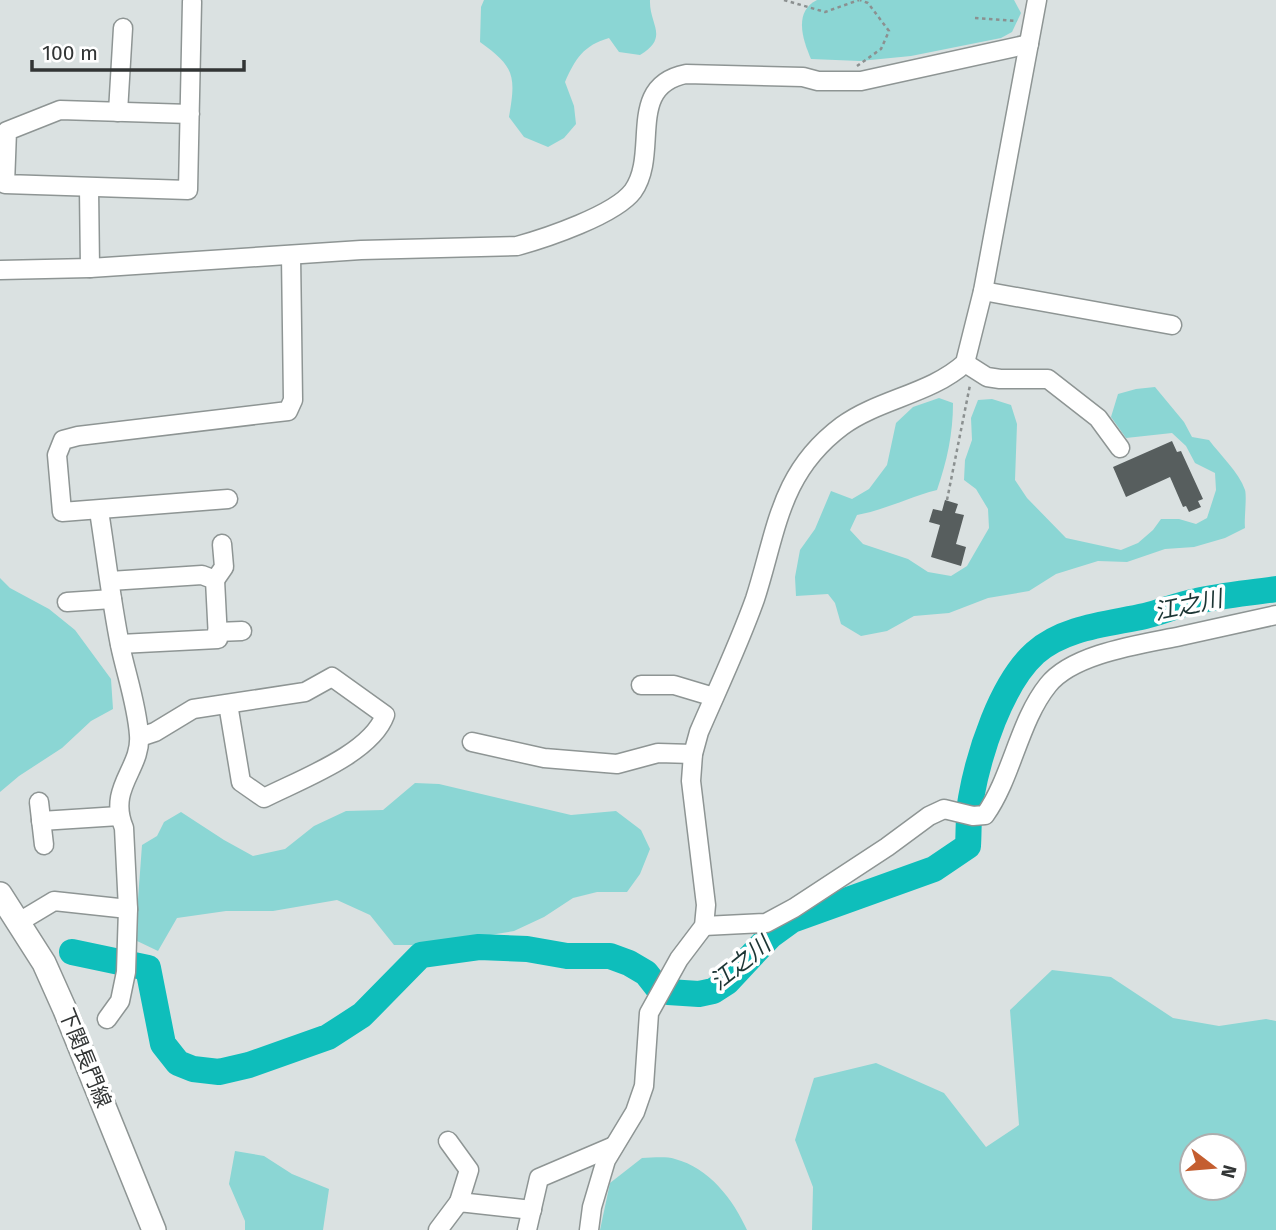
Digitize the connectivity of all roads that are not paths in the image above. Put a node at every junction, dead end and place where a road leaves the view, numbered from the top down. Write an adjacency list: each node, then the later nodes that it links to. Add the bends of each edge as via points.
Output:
1 (1037, 0): 4 (street)
2 (192, 2): 6 (street)
3 (123, 28): 5 (street)
4 (1029, 44): 8 (street, via 862,80 671,77 650,100 640,177 624,202 608,211 517,246); 11 (street)
5 (118, 112): 6 (street); 7 (street, via 60,110 7,131 5,184)
6 (190, 114): 7 (street, via 188,190)
7 (89, 188): 9 (street)
8 (291, 255): 9 (street); 16 (street, via 293,400 288,411 63,440 57,455 62,512)
9 (90, 268): 10 (street)
10 (0, 270)
11 (983, 291): 12 (street); 13 (street)
12 (1172, 325)
13 (969, 366): 14 (street, via 987,377 1048,379 1098,418); 26 (street, via 843,425 813,453 790,484 754,600)
14 (1120, 448)
15 (228, 499): 16 (street)
16 (99, 510): 19 (street)
17 (222, 544): 18 (street, via 224,567)
18 (215, 580): 19 (street, via 202,575); 23 (street)
19 (111, 590): 20 (street); 24 (street)
20 (67, 602)
21 (1276, 615): 38 (street, via 1110,651 1064,670 1036,706 997,798 985,815 944,808 766,923)
22 (242, 631): 23 (street)
23 (217, 632): 24 (street, via 218,639)
24 (120, 644): 28 (street)
25 (641, 685): 26 (street, via 674,685)
26 (714, 697): 30 (street)
27 (228, 704): 27 (street, via 305,692 332,677 385,715 352,754 264,798 241,782); 28 (street, via 194,709)
28 (140, 737): 32 (street, via 124,782)
29 (472, 742): 30 (street, via 544,758 617,764 658,753)
30 (693, 754): 38 (street, via 691,781 706,905)
31 (39, 802): 33 (street)
32 (119, 816): 33 (street); 36 (street, via 124,828)
33 (41, 821): 34 (street)
34 (44, 845)
35 (0, 894): 37 (main road, 下関長門線)
36 (128, 909): 37 (street, via 54,901); 39 (street, via 126,972 120,1001)
37 (19, 922): 44 (main road, 下関長門線, via 65,1010)
38 (704, 926): 41 (street, via 649,1013 644,1086 635,1112)
39 (107, 1019)
40 (448, 1141): 42 (street, via 469,1170)
41 (614, 1146): 43 (street, via 540,1178); 47 (street, via 606,1160)
42 (459, 1202): 43 (street); 45 (street)
43 (532, 1210): 46 (street)
44 (154, 1230)
45 (438, 1230)
46 (527, 1230)
47 (589, 1230)

